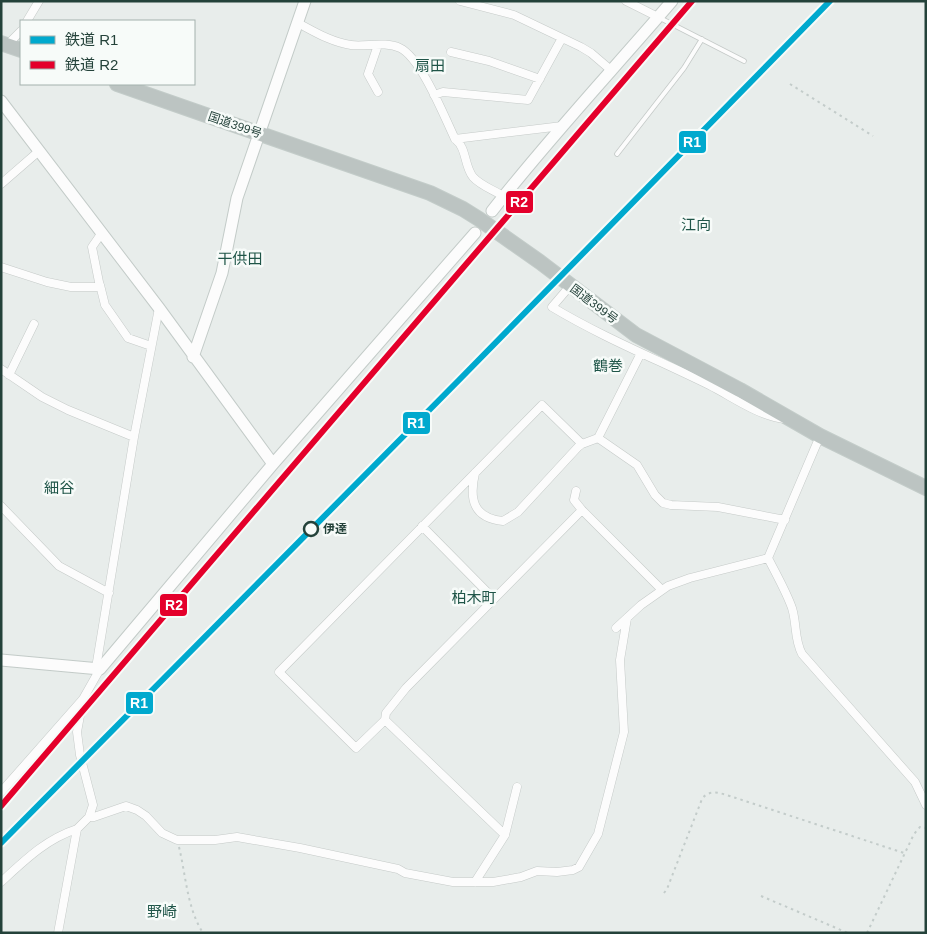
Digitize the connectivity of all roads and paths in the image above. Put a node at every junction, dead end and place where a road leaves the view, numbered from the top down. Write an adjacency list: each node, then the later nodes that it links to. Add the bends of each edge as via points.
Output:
1 (39, 1): 8 (street)
2 (305, 1): 9 (street)
3 (460, 1): 6 (street)
4 (626, 1): 7 (street)
5 (672, 1): 7 (street)
6 (476, 3): 11 (street, via 514,15)
7 (658, 17): 12 (lane); 18 (street)
8 (28, 20)
9 (298, 23): 14 (street, via 338,42); 26 (street)
10 (20, 32): 13 (street)
11 (562, 38): 18 (street, via 591,53); 19 (street)
12 (702, 39): 17 (lane); 30 (lane, via 684,68)
13 (3, 45): 15 (highway)
14 (378, 45): 22 (street, via 368,74); 23 (street, via 392,46 407,53)
15 (20, 50)
16 (451, 52): 19 (street)
17 (744, 61)
18 (612, 71): 25 (street)
19 (540, 79): 23 (street, via 528,100 443,92)
20 (790, 84): 27 (path)
21 (120, 85): 26 (highway, 国道399号)
22 (378, 92)
23 (434, 95): 28 (street)
24 (1, 102): 29 (street)
25 (562, 126): 28 (street); 32 (street)
26 (260, 134): 38 (highway, 国道399号, via 430,193 462,209 540,262); 43 (street, via 237,198 222,273)
27 (873, 136)
28 (455, 138): 32 (street, via 460,142 472,175)
29 (39, 151): 31 (street); 35 (street)
30 (616, 154)
31 (1, 184)
32 (504, 196): 33 (street)
33 (492, 211)
34 (474, 233): 51 (street)
35 (101, 234): 37 (street, via 92,247); 39 (street)
36 (1, 267): 37 (street, via 71,287)
37 (100, 285): 41 (street, via 105,305 128,338)
38 (569, 286): 42 (street, via 552,307); 46 (highway, 国道399号, via 636,335)
39 (159, 308): 41 (street); 43 (street)
40 (34, 324): 45 (street)
41 (151, 346): 48 (street)
42 (641, 353): 46 (street, via 771,418); 49 (street)
43 (193, 357): 51 (street)
44 (1, 370): 45 (street)
45 (9, 375): 48 (street, via 68,410)
46 (792, 420): 47 (highway, 国道399号)
47 (820, 436): 53 (highway, 国道399号); 57 (street)
48 (134, 437): 61 (street)
49 (598, 438): 50 (street); 57 (street, via 637,465 663,503 718,507)
50 (582, 444): 52 (street, via 542,405); 52 (street, via 518,512 503,521 489,517 474,504 472,490)
51 (273, 464): 66 (street)
52 (476, 471): 58 (street)
53 (926, 488)
54 (576, 491): 56 (street, via 574,500)
55 (1, 506): 61 (street, via 59,566)
56 (582, 510): 60 (street); 62 (street)
57 (785, 520): 59 (street)
58 (422, 526): 62 (street); 68 (street, via 279,672 356,748)
59 (768, 558): 60 (street, via 690,578); 71 (street, via 791,607 796,643 802,654)
60 (662, 590): 63 (street)
61 (109, 593): 66 (street)
62 (494, 599): 68 (street, via 406,688 386,713)
63 (627, 618): 64 (street); 80 (street, via 620,660 624,732 598,834 586,856 573,870 537,871 493,882)
64 (616, 628)
65 (1, 660): 66 (street)
66 (98, 668): 67 (street)
67 (83, 699): 70 (street); 73 (street, via 77,732 93,805)
68 (385, 720): 76 (street)
69 (517, 786): 76 (street)
70 (1, 792)
71 (924, 795): 72 (street)
72 (926, 805)
73 (89, 817): 75 (street); 77 (street, via 126,806 137,810 162,833)
74 (926, 828): 78 (path, via 920,827)
75 (78, 829): 79 (street, via 60,834 35,851); 83 (street)
76 (505, 835): 80 (street)
77 (177, 840): 80 (street, via 237,837 398,868 405,873 453,882); 84 (path, via 187,891 197,923)
78 (904, 853): 81 (path, via 716,792 702,799); 86 (path)
79 (1, 882)
80 (475, 882)
81 (664, 893)
82 (761, 896): 85 (path)
83 (58, 933)
84 (204, 933)
85 (848, 933)
86 (868, 933)

